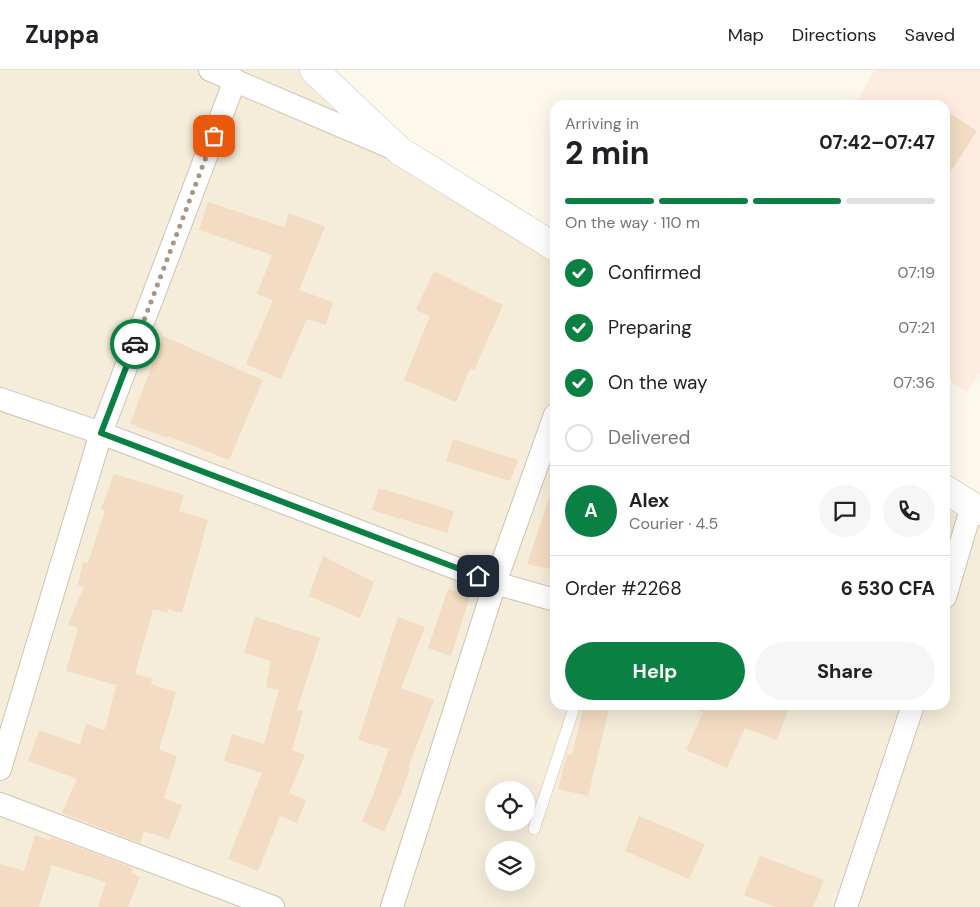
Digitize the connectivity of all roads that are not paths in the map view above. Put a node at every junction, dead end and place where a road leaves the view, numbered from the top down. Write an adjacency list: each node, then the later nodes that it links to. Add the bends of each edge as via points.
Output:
1 (210, 70): 3 (street)
2 (314, 70): 4 (street)
3 (235, 80): 4 (street); 8 (street)
4 (400, 151): 5 (street)
5 (550, 244)
6 (0, 399): 8 (street)
7 (550, 429): 12 (street)
8 (101, 433): 12 (street); 16 (street)
9 (950, 492): 10 (street)
10 (976, 508): 11 (street)
11 (950, 582)
12 (496, 583): 13 (street); 20 (street)
13 (550, 599)
14 (573, 710): 18 (lane)
15 (911, 710): 21 (street)
16 (0, 769)
17 (0, 804): 19 (street)
18 (535, 826)
19 (273, 907)
20 (392, 907)
21 (846, 907)

